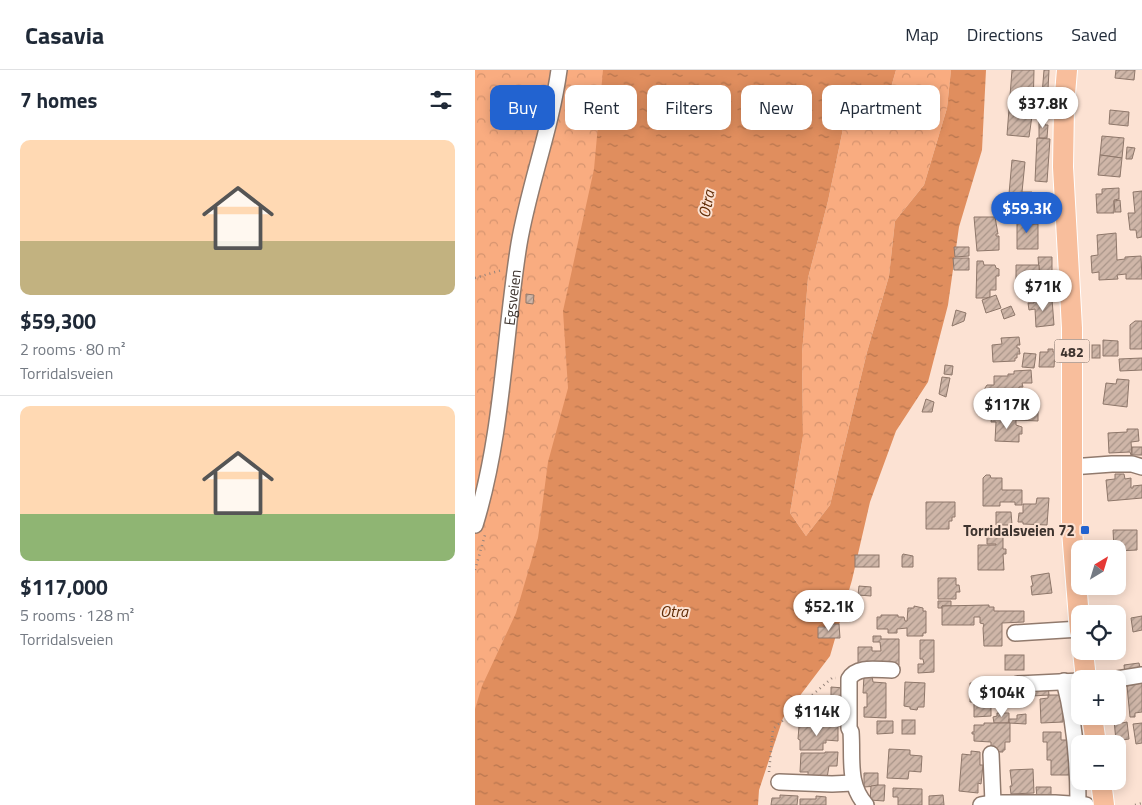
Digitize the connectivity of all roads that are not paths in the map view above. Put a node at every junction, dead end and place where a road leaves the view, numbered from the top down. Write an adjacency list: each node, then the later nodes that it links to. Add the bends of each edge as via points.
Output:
1 (559, 70): 5 (street, Egsveien, via 520,241 509,305 499,411)
2 (1067, 70): 4 (main road, 482, via 1063,167 1071,328)
3 (1142, 466): 4 (street)
4 (1071, 467): 6 (main road, 482)
5 (475, 525)
6 (1078, 605)
7 (1071, 630): 8 (street)
8 (1015, 633)
9 (892, 670): 17 (street, via 859,670 849,679)
10 (1142, 675): 11 (street)
11 (1126, 678)
12 (1064, 681): 13 (street); 14 (street); 20 (street, via 1070,702)
13 (1071, 681)
14 (1018, 684)
15 (991, 754): 19 (street)
16 (779, 782): 17 (street)
17 (853, 783): 21 (street)
18 (1102, 790): 22 (main road)
19 (987, 804): 20 (street)
20 (1083, 804)
21 (866, 805)
22 (1104, 805)

